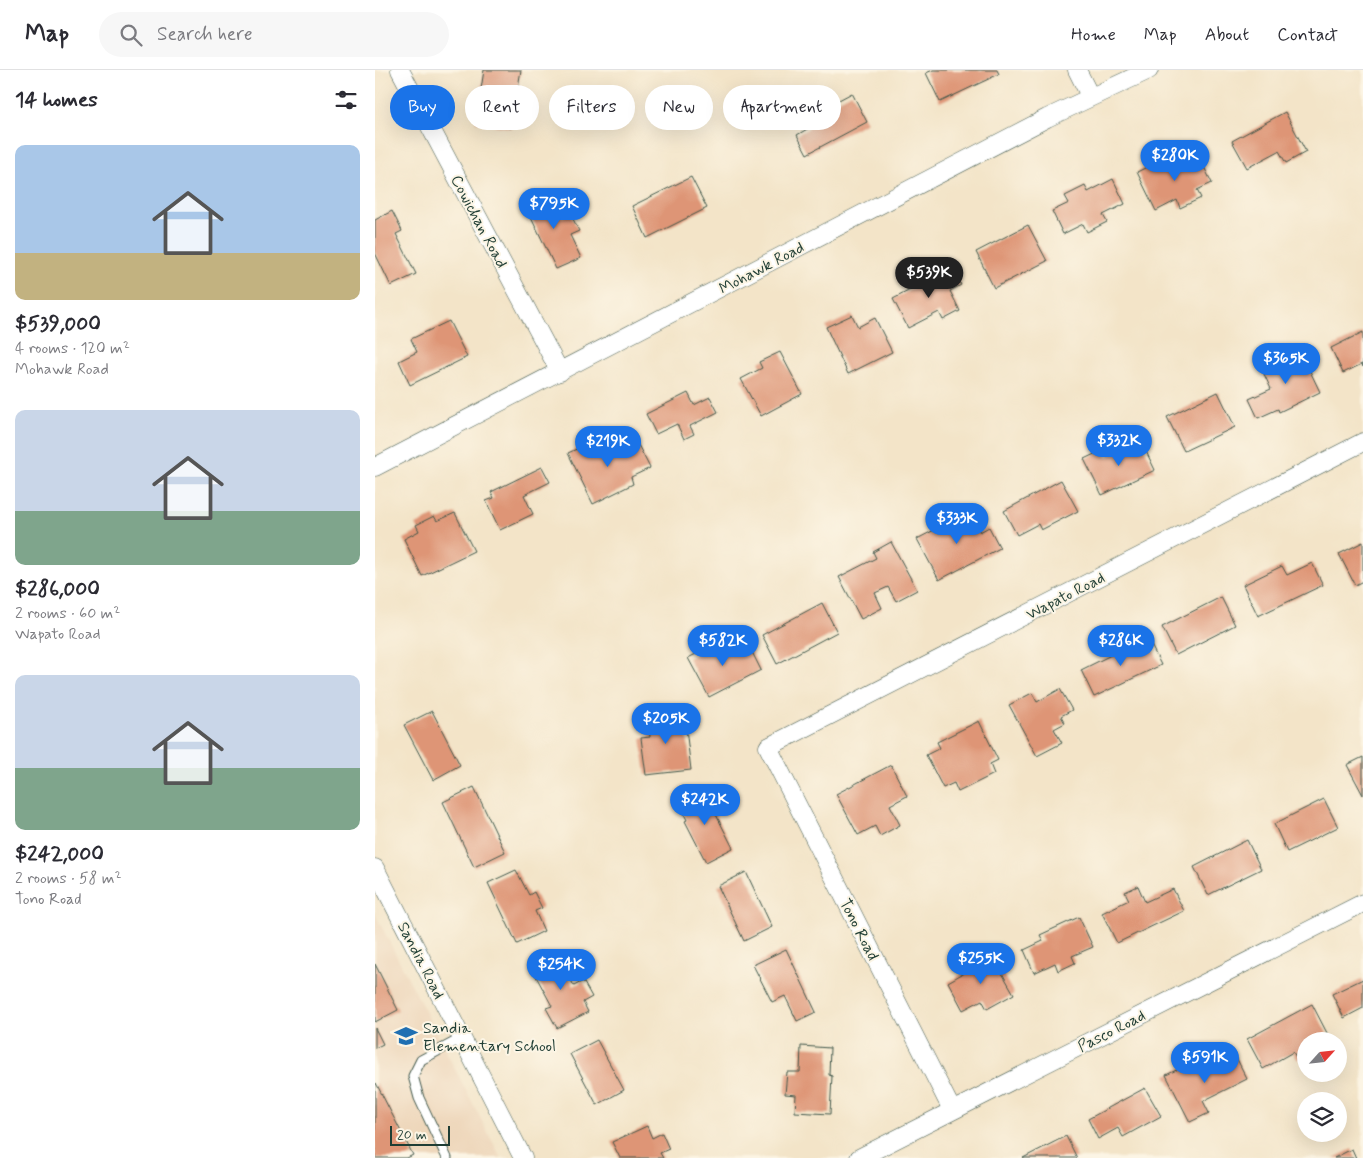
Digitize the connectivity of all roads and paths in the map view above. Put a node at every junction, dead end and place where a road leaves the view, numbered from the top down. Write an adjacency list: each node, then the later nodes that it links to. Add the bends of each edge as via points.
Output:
1 (400, 70): 5 (street, Cowichan Road)
2 (1077, 70): 4 (street)
3 (1149, 70): 4 (street, Mohawk Road)
4 (1090, 96): 5 (street, Mohawk Road)
5 (560, 372): 7 (street, Mohawk Road)
6 (1363, 442): 8 (street, Wapato Road)
7 (375, 467)
8 (768, 747): 12 (street, Tono Road)
9 (377, 879): 11 (street, Sandia Road)
10 (1363, 903): 12 (street, Pasco Road)
11 (462, 1038): 13 (lane, via 421,1060 413,1076 419,1098); 14 (street, Sandia Road)
12 (952, 1110): 15 (street, Pasco Road)
13 (447, 1158)
14 (523, 1158)
15 (859, 1158)

